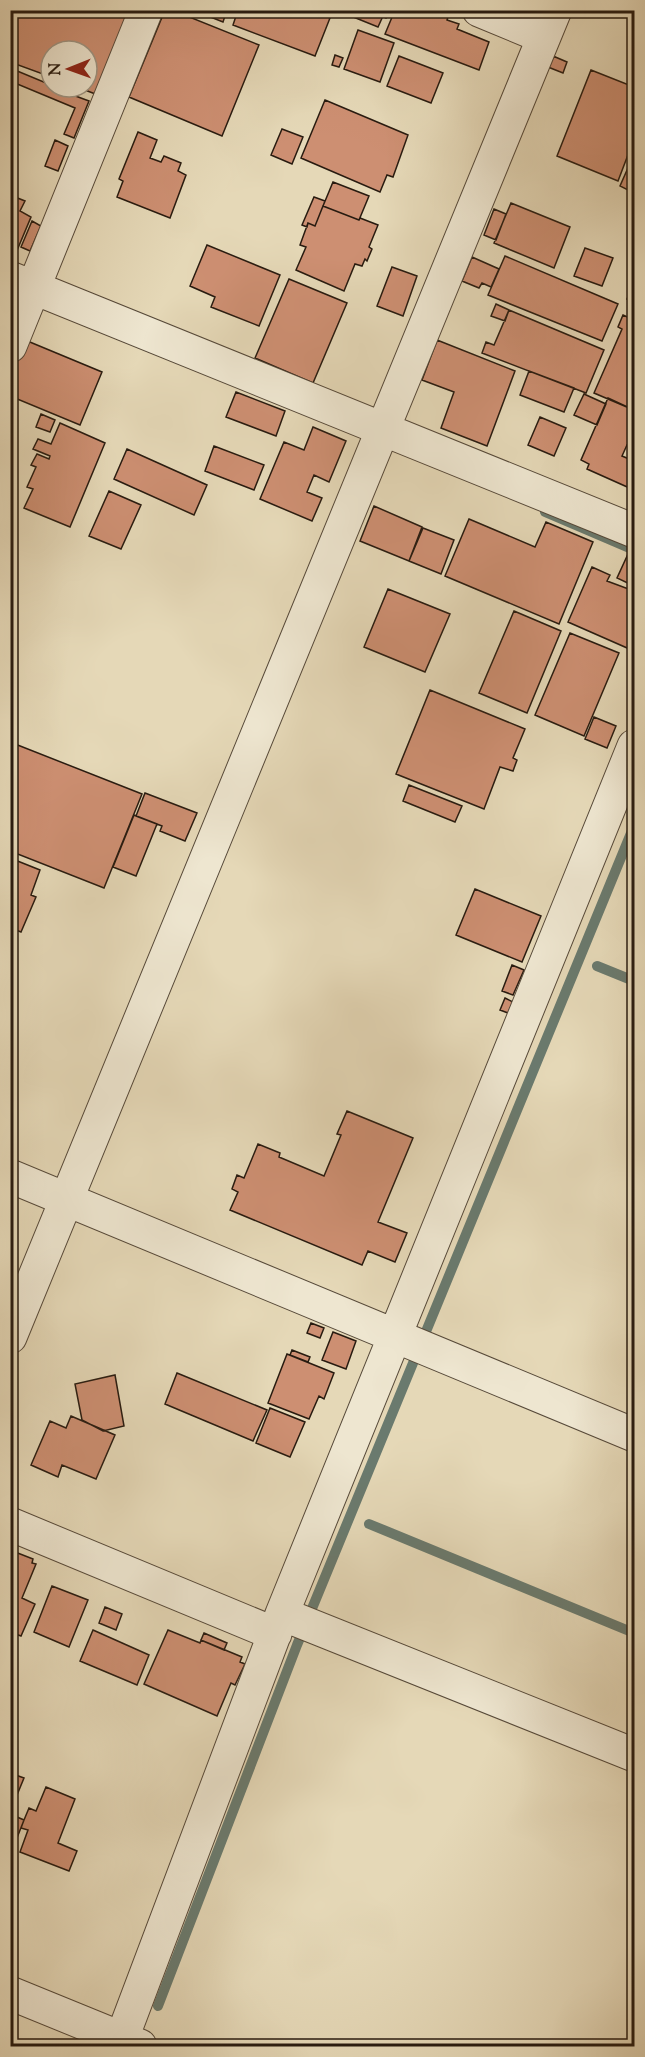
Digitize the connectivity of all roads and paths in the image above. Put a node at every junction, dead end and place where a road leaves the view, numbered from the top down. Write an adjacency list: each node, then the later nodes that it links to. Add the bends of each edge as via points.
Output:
1 (146, 10): 4 (street)
2 (479, 10): 3 (street)
3 (549, 23): 6 (street)
4 (23, 284): 5 (street); 6 (street)
5 (10, 346)
6 (382, 427): 7 (street); 10 (street)
7 (634, 531)
8 (634, 746): 12 (street)
9 (10, 1176): 10 (street)
10 (69, 1199): 11 (street); 12 (street)
11 (10, 1337)
12 (397, 1337): 13 (street); 15 (street)
13 (634, 1435)
14 (10, 1524): 15 (street)
15 (281, 1621): 16 (street, via 326,1632); 18 (street)
16 (634, 1755)
17 (10, 1993): 18 (street)
18 (127, 2044)

